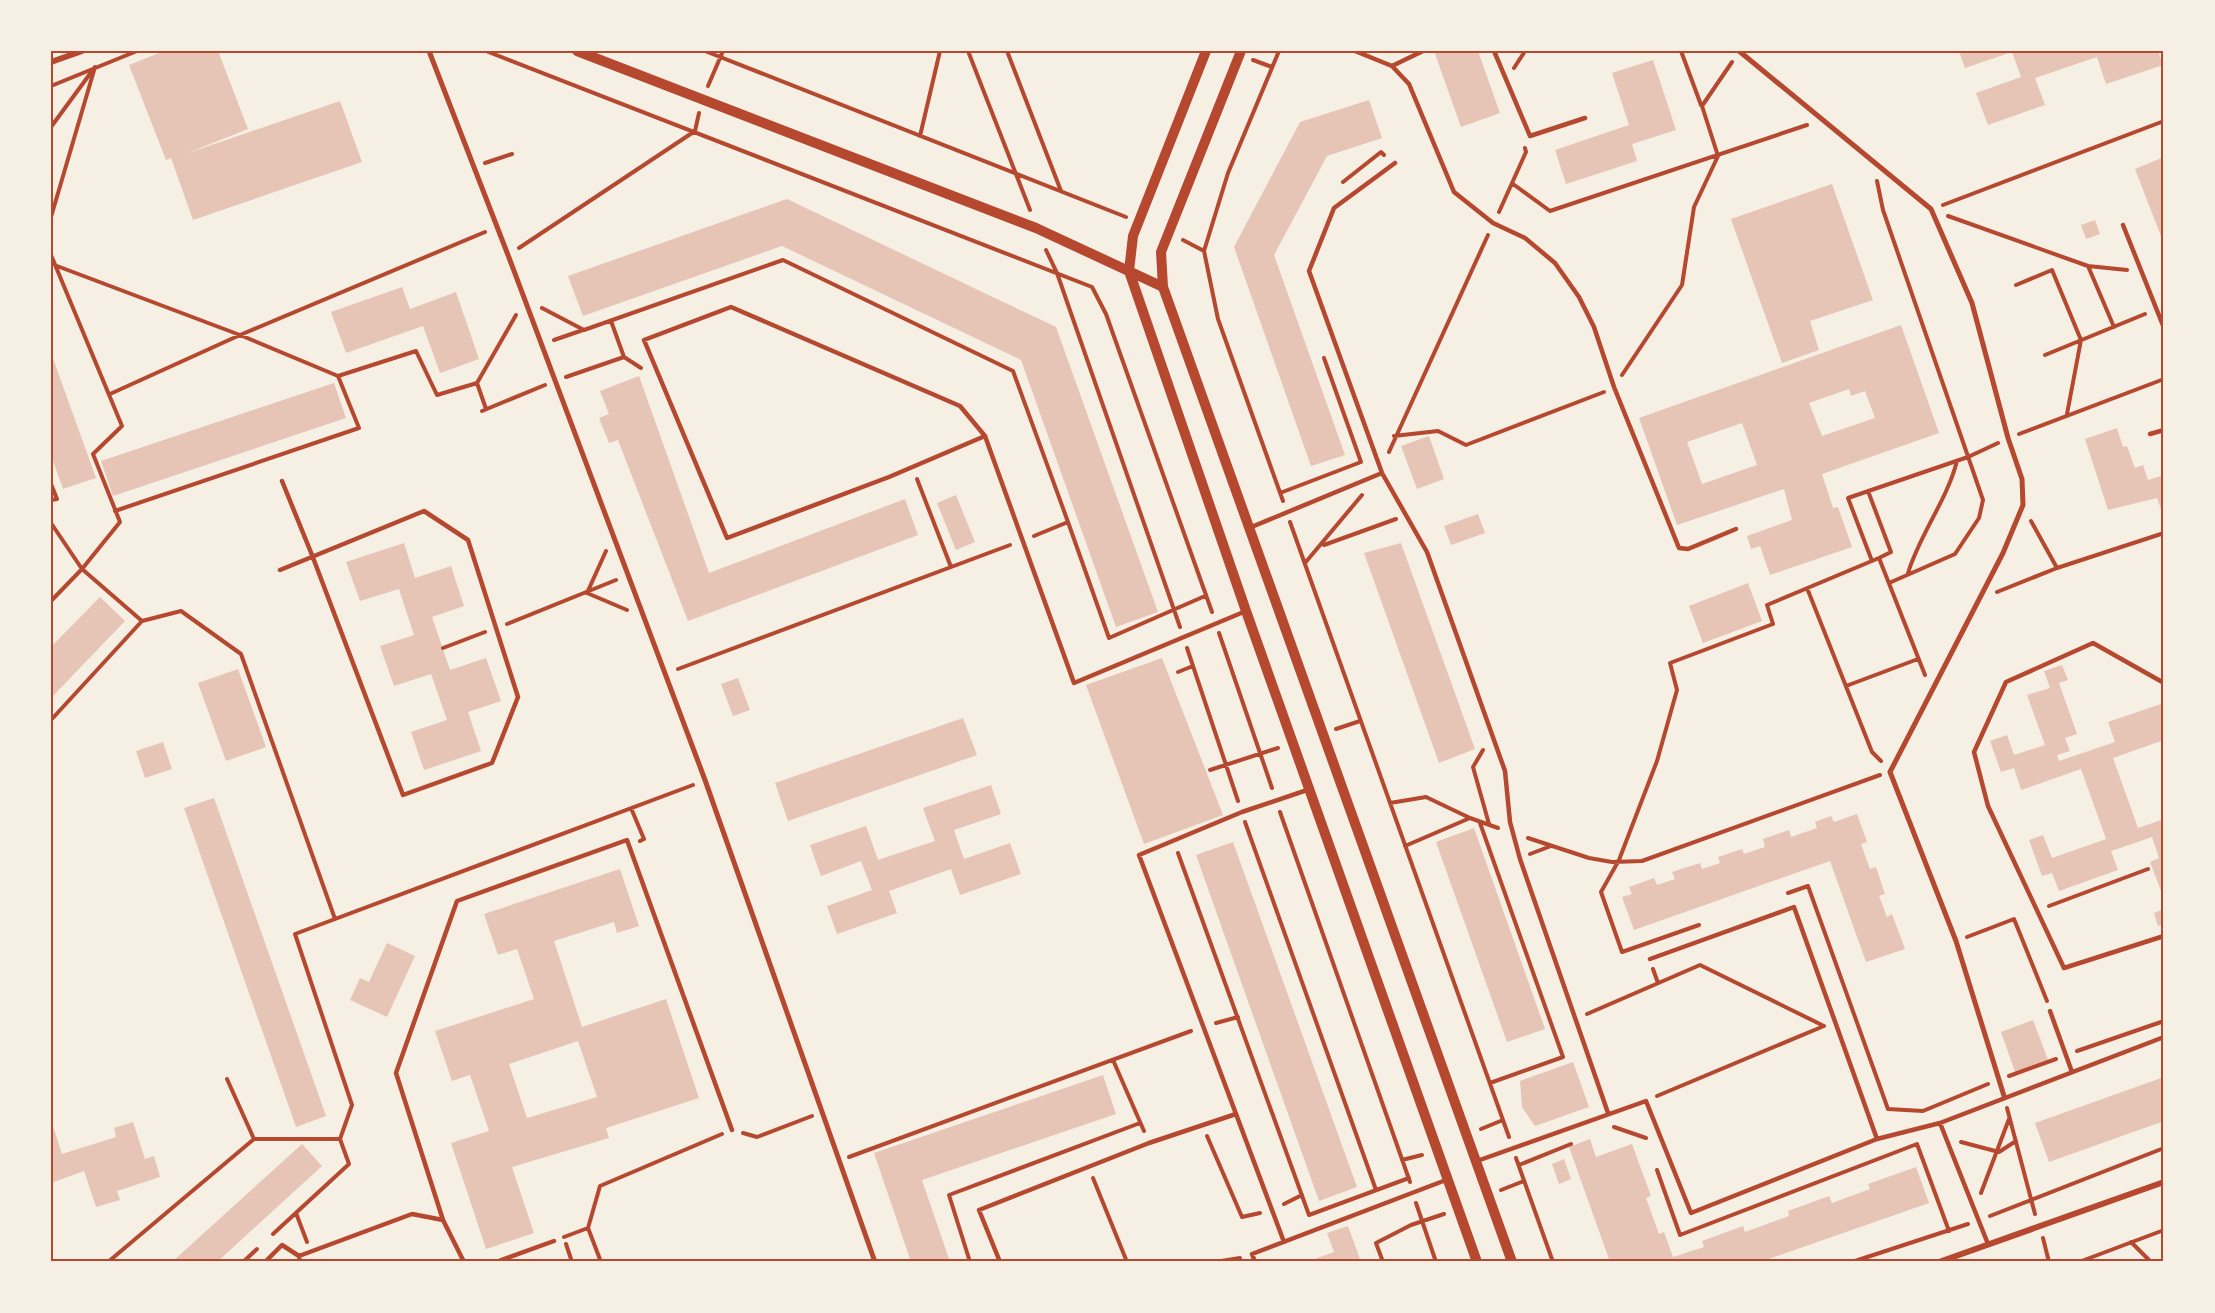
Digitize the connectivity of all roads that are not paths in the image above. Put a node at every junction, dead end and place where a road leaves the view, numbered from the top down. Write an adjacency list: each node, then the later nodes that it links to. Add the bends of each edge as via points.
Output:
1 (82, 51): 10 (street)
2 (429, 51): 52 (street, via 666,674)
3 (577, 51): 15 (street, via 1036,228)
4 (1206, 51): 15 (street, via 1132,236)
5 (1241, 51): 16 (street, via 1161,252)
6 (1355, 51): 11 (lane)
7 (1424, 51): 11 (lane)
8 (1494, 51): 12 (lane, via 1530,136)
9 (1739, 51): 35 (street, via 1930,209 1972,303 2022,479 2023,505 2003,553 1890,772 1956,941)
10 (51, 63)
11 (1392, 66): 24 (lane, via 1409,84 1454,192 1493,223 1521,235 1555,263 1579,297 1679,548 1688,549)
12 (1585, 118)
13 (1395, 162): 21 (lane, via 1334,208 1309,272)
14 (2123, 225): 17 (lane)
15 (1129, 271): 16 (street); 27 (street)
16 (1163, 287): 23 (street)
17 (2164, 327)
18 (2164, 430): 19 (lane)
19 (2150, 434)
20 (985, 436): 20 (lane, via 960,406 731,307 644,340 728,538); 27 (lane, via 1074,683)
21 (1382, 473): 23 (lane); 36 (lane, via 1427,552 1505,771 1510,822 1520,859)
22 (282, 481): 25 (lane)
23 (1249, 528): 41 (street)
24 (1736, 530)
25 (312, 555): 25 (lane, via 404,795 492,763 518,697 468,540 424,511); 26 (lane)
26 (280, 570)
27 (1246, 611): 29 (street)
28 (2164, 683): 30 (lane, via 2093,643 2006,682 1974,752 1988,806 2064,968)
29 (1311, 789): 37 (lane, via 1242,812 1139,855); 42 (street)
30 (2164, 936)
31 (1650, 959): 40 (lane, via 1794,907)
32 (2050, 1011): 34 (lane)
33 (2164, 1037): 34 (lane)
34 (2072, 1072): 35 (lane)
35 (2004, 1096): 38 (lane)
36 (1608, 1113): 40 (lane, via 1646,1101 1691,1213); 41 (lane)
37 (1236, 1114): 46 (lane); 53 (lane, via 1149,1143 979,1210)
38 (1940, 1123): 40 (lane); 47 (lane)
39 (732, 1130): 44 (lane, via 627,840 457,902 396,1073)
40 (1877, 1139)
41 (1476, 1161): 56 (street)
42 (1448, 1180): 46 (lane); 55 (street)
43 (2164, 1182): 47 (street)
44 (443, 1220): 48 (lane, via 412,1214); 50 (lane)
45 (554, 1241): 51 (lane)
46 (1284, 1242): 54 (lane, via 1252,1254)
47 (1988, 1244): 57 (street)
48 (299, 1259): 49 (lane, via 282,1245)
49 (265, 1262)
50 (464, 1262)
51 (496, 1262)
52 (875, 1262)
53 (1000, 1262)
54 (1255, 1262)
55 (1477, 1262)
56 (1512, 1262)
57 (1939, 1262)

